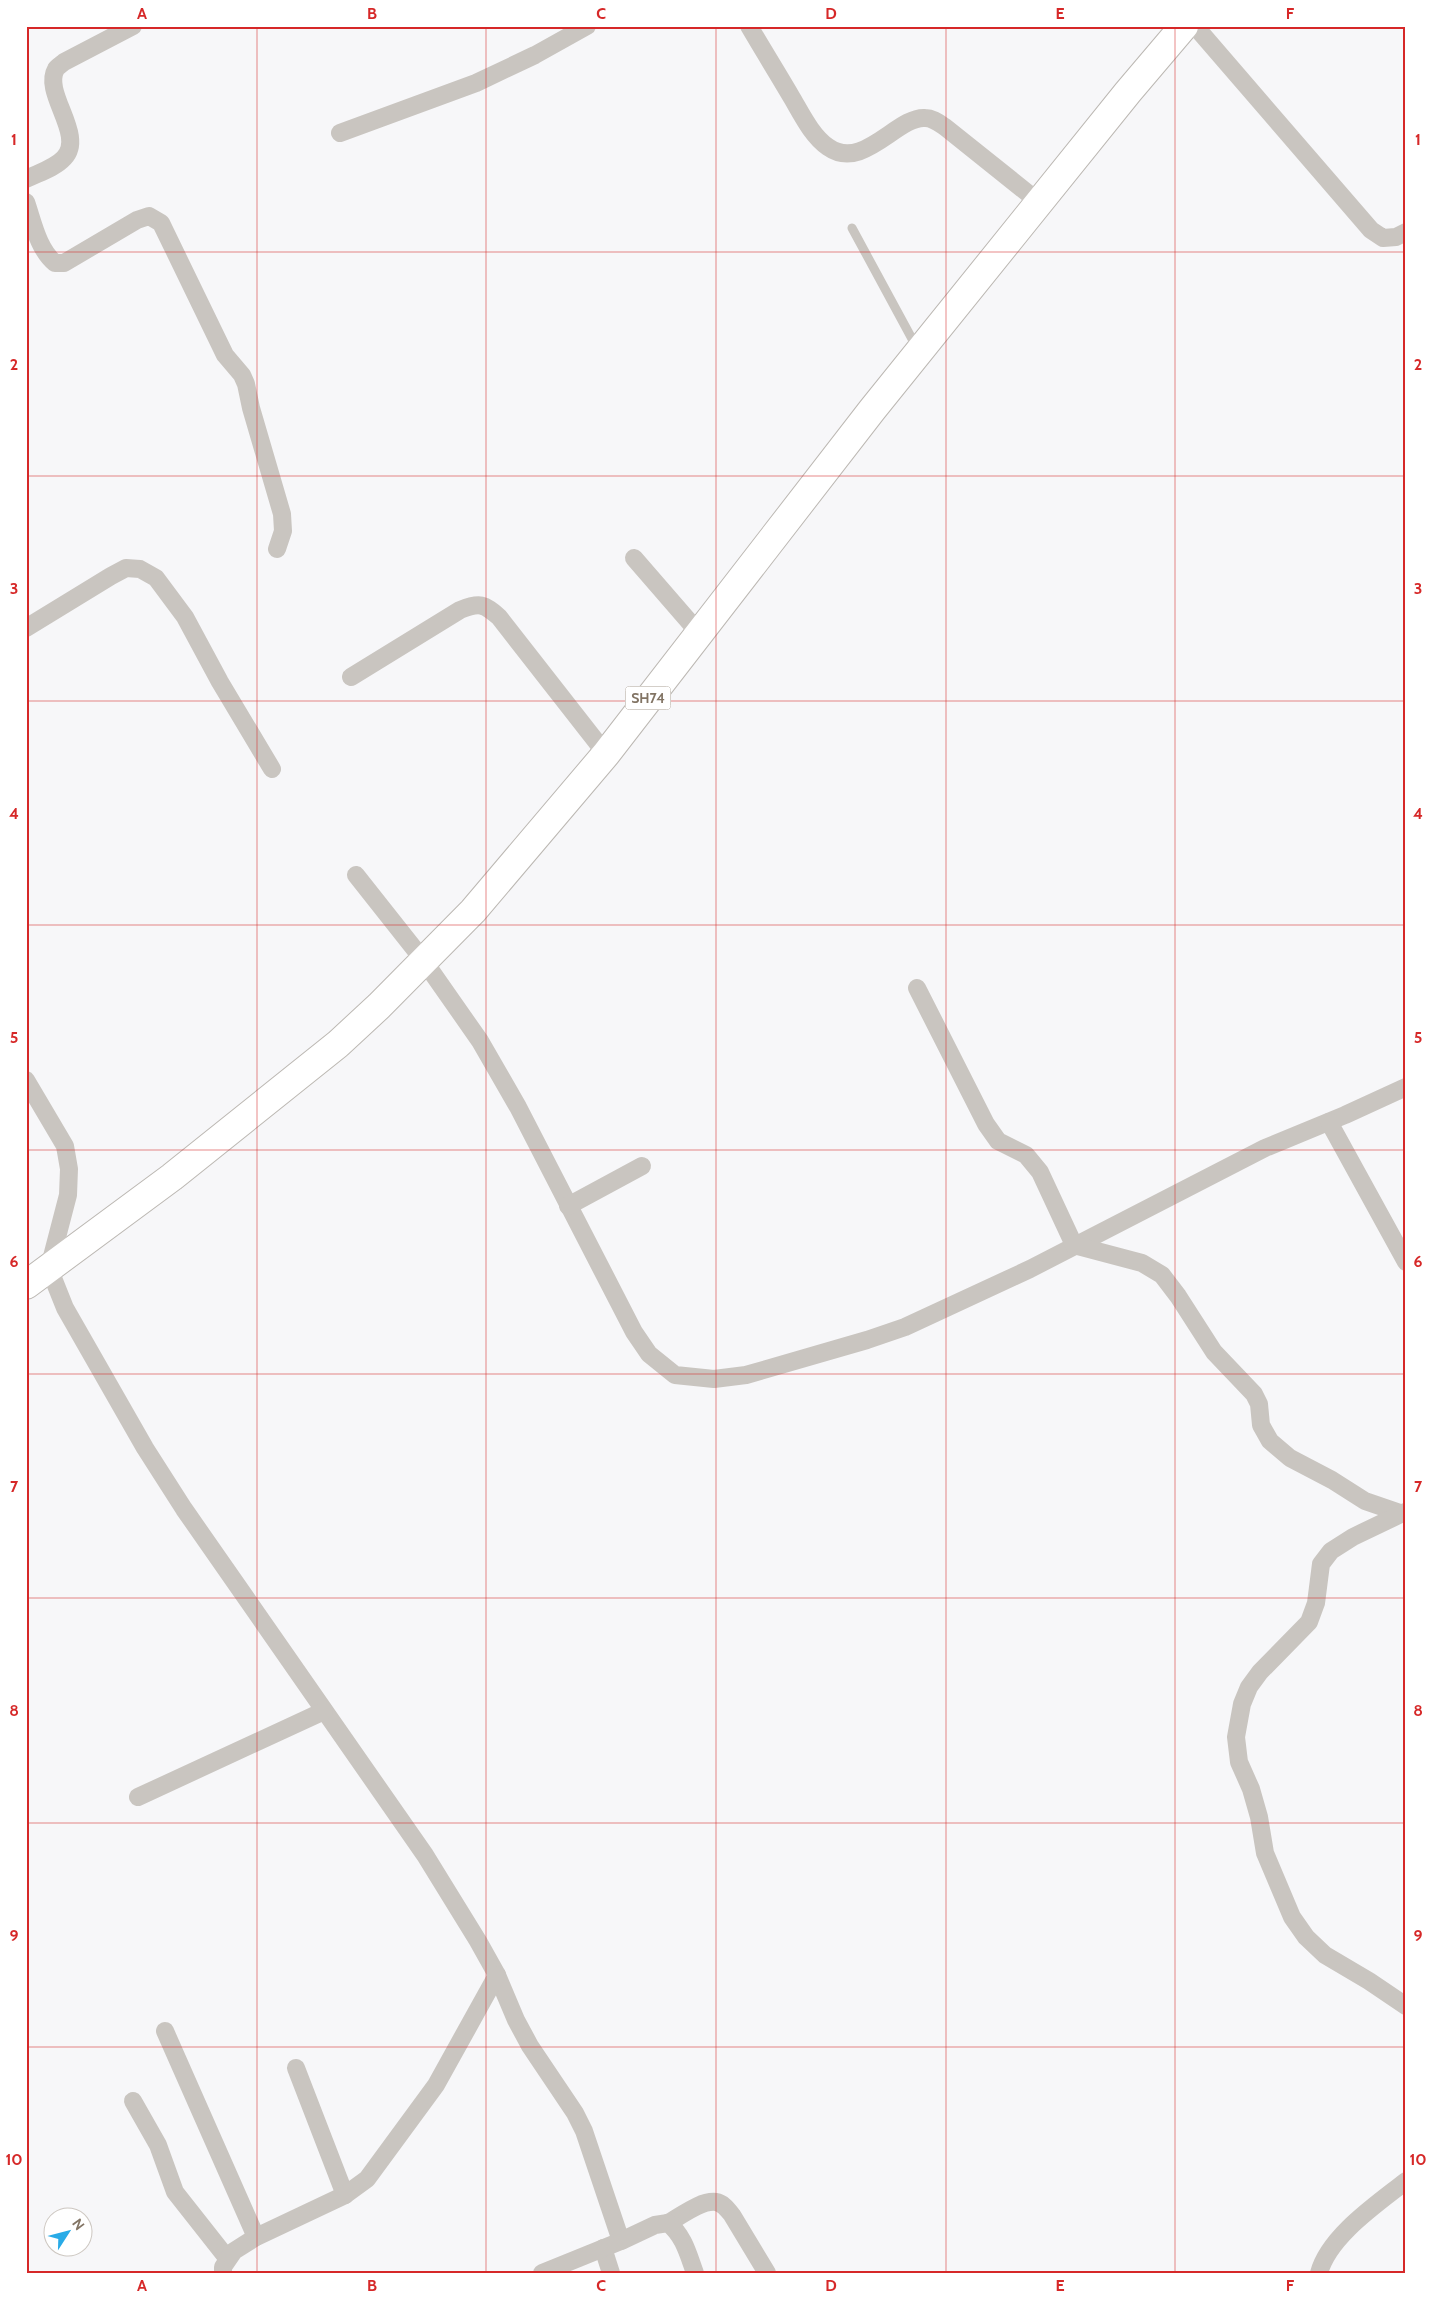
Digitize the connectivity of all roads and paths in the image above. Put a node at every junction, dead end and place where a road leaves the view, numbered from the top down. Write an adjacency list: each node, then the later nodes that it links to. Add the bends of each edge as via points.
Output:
1 (133, 26): 7 (street, via 56,69 55,89 70,141 69,150 64,158)
2 (587, 26): 6 (street, via 476,83)
3 (749, 26): 9 (street, via 809,125 830,148 838,152 859,151 907,123 926,118 936,121)
4 (1184, 26): 9 (highway, SH74)
5 (1195, 26): 11 (street, via 1371,230 1383,238)
6 (340, 133)
7 (26, 179)
8 (26, 202): 13 (street, via 38,236 48,257 55,263 64,263 137,220 149,216 161,223 226,355 246,384 282,514 283,531)
9 (1040, 203): 12 (highway, SH74)
10 (852, 228): 12 (lane)
11 (1406, 232)
12 (920, 353): 16 (highway, SH74)
13 (278, 549)
14 (634, 558): 16 (street)
15 (26, 628): 19 (street, via 126,568 140,569 156,578 185,617)
16 (699, 633): 18 (highway, SH74)
17 (351, 677): 18 (street, via 460,610 474,604 485,605 499,617)
18 (606, 754): 21 (highway, SH74, via 518,860)
19 (272, 769)
20 (356, 875): 21 (street)
21 (424, 961): 27 (street, via 480,1041); 30 (highway, SH74, via 345,1038 285,1088)
22 (917, 988): 28 (street, via 986,1124 998,1140 1026,1155 1040,1172)
23 (26, 1080): 30 (street, via 65,1146 69,1170 68,1195)
24 (1406, 1087): 25 (street)
25 (1329, 1122): 28 (street, via 1265,1148); 29 (street)
26 (642, 1166): 27 (street)
27 (568, 1206): 28 (street, via 634,1332 649,1354 675,1375 714,1379 746,1375 905,1327)
28 (1074, 1246): 32 (street, via 1142,1263 1162,1275 1214,1352 1254,1394 1259,1404 1261,1425 1270,1441 1290,1458 1364,1501)
29 (1406, 1262)
30 (49, 1268): 31 (highway, SH74); 33 (street, via 65,1308 145,1448)
31 (26, 1285)
32 (1403, 1512): 36 (street, via 1353,1536 1331,1551 1321,1564 1316,1603 1309,1622 1249,1687 1236,1737 1239,1762 1254,1798 1265,1853 1292,1917 1324,1955 1369,1980)
33 (324, 1711): 34 (street); 35 (street, via 425,1855)
34 (138, 1797)
35 (497, 1975): 41 (street, via 436,2085 367,2179); 44 (street, via 530,2046 584,2131)
36 (1406, 2006)
37 (165, 2031): 43 (street)
38 (296, 2068): 41 (street)
39 (133, 2101): 46 (street, via 158,2146 175,2192)
40 (1406, 2181): 51 (street, via 1339,2238 1328,2252)
41 (345, 2196): 43 (street)
42 (668, 2223): 44 (street, via 655,2225); 49 (street, via 681,2237); 50 (street, via 706,2204 717,2202 725,2206)
43 (256, 2237): 46 (street, via 234,2251)
44 (621, 2241): 45 (street)
45 (604, 2248): 47 (street); 48 (street)
46 (225, 2266)
47 (542, 2273)
48 (611, 2273)
49 (695, 2273)
50 (767, 2273)
51 (1319, 2273)

